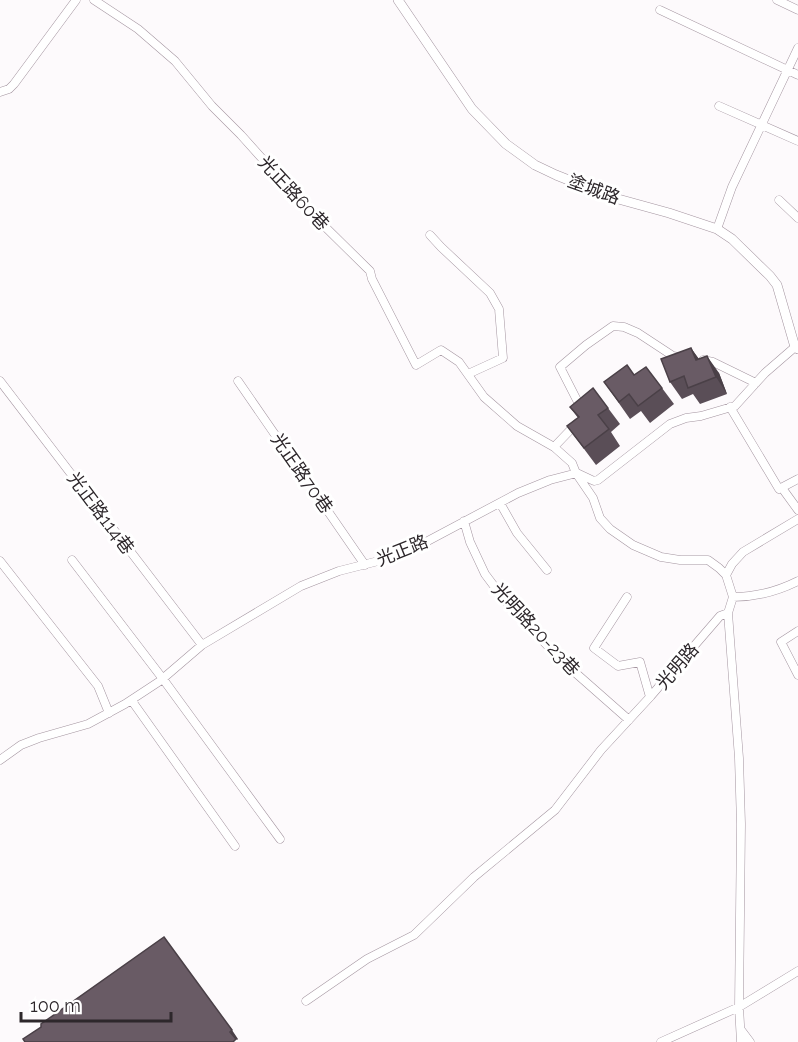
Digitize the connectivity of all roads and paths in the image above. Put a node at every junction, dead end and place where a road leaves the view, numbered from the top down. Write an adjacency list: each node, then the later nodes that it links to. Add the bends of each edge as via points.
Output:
1 (76, 0): 10 (street, via 14,84)
2 (94, 0): 21 (street, 光正路60巷, via 138,29 175,62 309,211 370,271 416,365 441,350)
3 (398, 0): 16 (street, 塗城路, via 472,109 506,144 535,165 611,197)
4 (777, 0): 6 (street)
5 (660, 10): 8 (street)
6 (798, 10)
7 (798, 48): 8 (street)
8 (787, 70): 9 (street); 12 (street)
9 (798, 75)
10 (0, 93)
11 (719, 106): 12 (street)
12 (762, 124): 13 (street); 16 (street)
13 (798, 141)
14 (779, 200): 15 (street)
15 (797, 213)
16 (717, 230): 18 (street, 塗城路, via 732,238 777,285)
17 (430, 235): 21 (street, via 490,293 499,309 503,358)
18 (796, 348): 24 (street, 光正路)
19 (685, 358): 26 (street, via 673,356 638,333 613,326 560,367 583,413)
20 (696, 359): 24 (street, via 713,362)
21 (468, 374): 26 (street, 光正路60巷, via 484,397 517,426)
22 (0, 381): 44 (street, 光正路114巷)
23 (238, 381): 36 (street, 光正路70巷)
24 (756, 382): 25 (street, 光正路)
25 (730, 407): 27 (street, 光正路, via 670,424 598,480); 29 (street, via 779,489)
26 (554, 447): 27 (street, 光正路60巷, via 572,463)
27 (576, 473): 30 (street, 光正路, via 550,480); 38 (street, 光正路60巷, via 593,498 600,518 616,534 661,557 708,560)
28 (798, 479): 29 (street)
29 (782, 488): 31 (street)
30 (500, 503): 33 (street, 光正路); 37 (street, via 517,533)
31 (798, 510)
32 (798, 519): 38 (street, via 743,552)
33 (464, 521): 36 (street, 光正路, via 394,557); 50 (street, 光明路20-23巷, via 485,574 506,602 562,661)
34 (72, 560): 46 (street)
35 (0, 561): 49 (street, via 98,686)
36 (364, 565): 44 (street, 光正路, via 301,586)
37 (547, 570)
38 (726, 575): 41 (street)
39 (798, 581): 41 (street, via 782,589)
40 (627, 597): 47 (street, via 594,648 618,666 640,662)
41 (734, 597): 42 (street)
42 (728, 613): 47 (street, 光明路, via 720,616); 56 (street, via 741,824)
43 (798, 631): 45 (street, via 781,642)
44 (202, 645): 46 (street, 光正路)
45 (798, 675)
46 (163, 680): 48 (street, 光正路); 52 (street)
47 (650, 697): 50 (street, 光明路)
48 (132, 701): 49 (street, 光正路); 53 (street)
49 (109, 713): 51 (street, 光正路, via 21,745)
50 (629, 720): 55 (street, 光明路, via 555,810 474,877 414,935 367,959)
51 (0, 760)
52 (280, 839)
53 (235, 846)
54 (798, 971): 56 (street)
55 (306, 1001)
56 (739, 1006): 57 (street); 58 (street)
57 (741, 1030): 59 (street); 60 (street)
58 (661, 1042)
59 (741, 1042)
60 (750, 1042)

